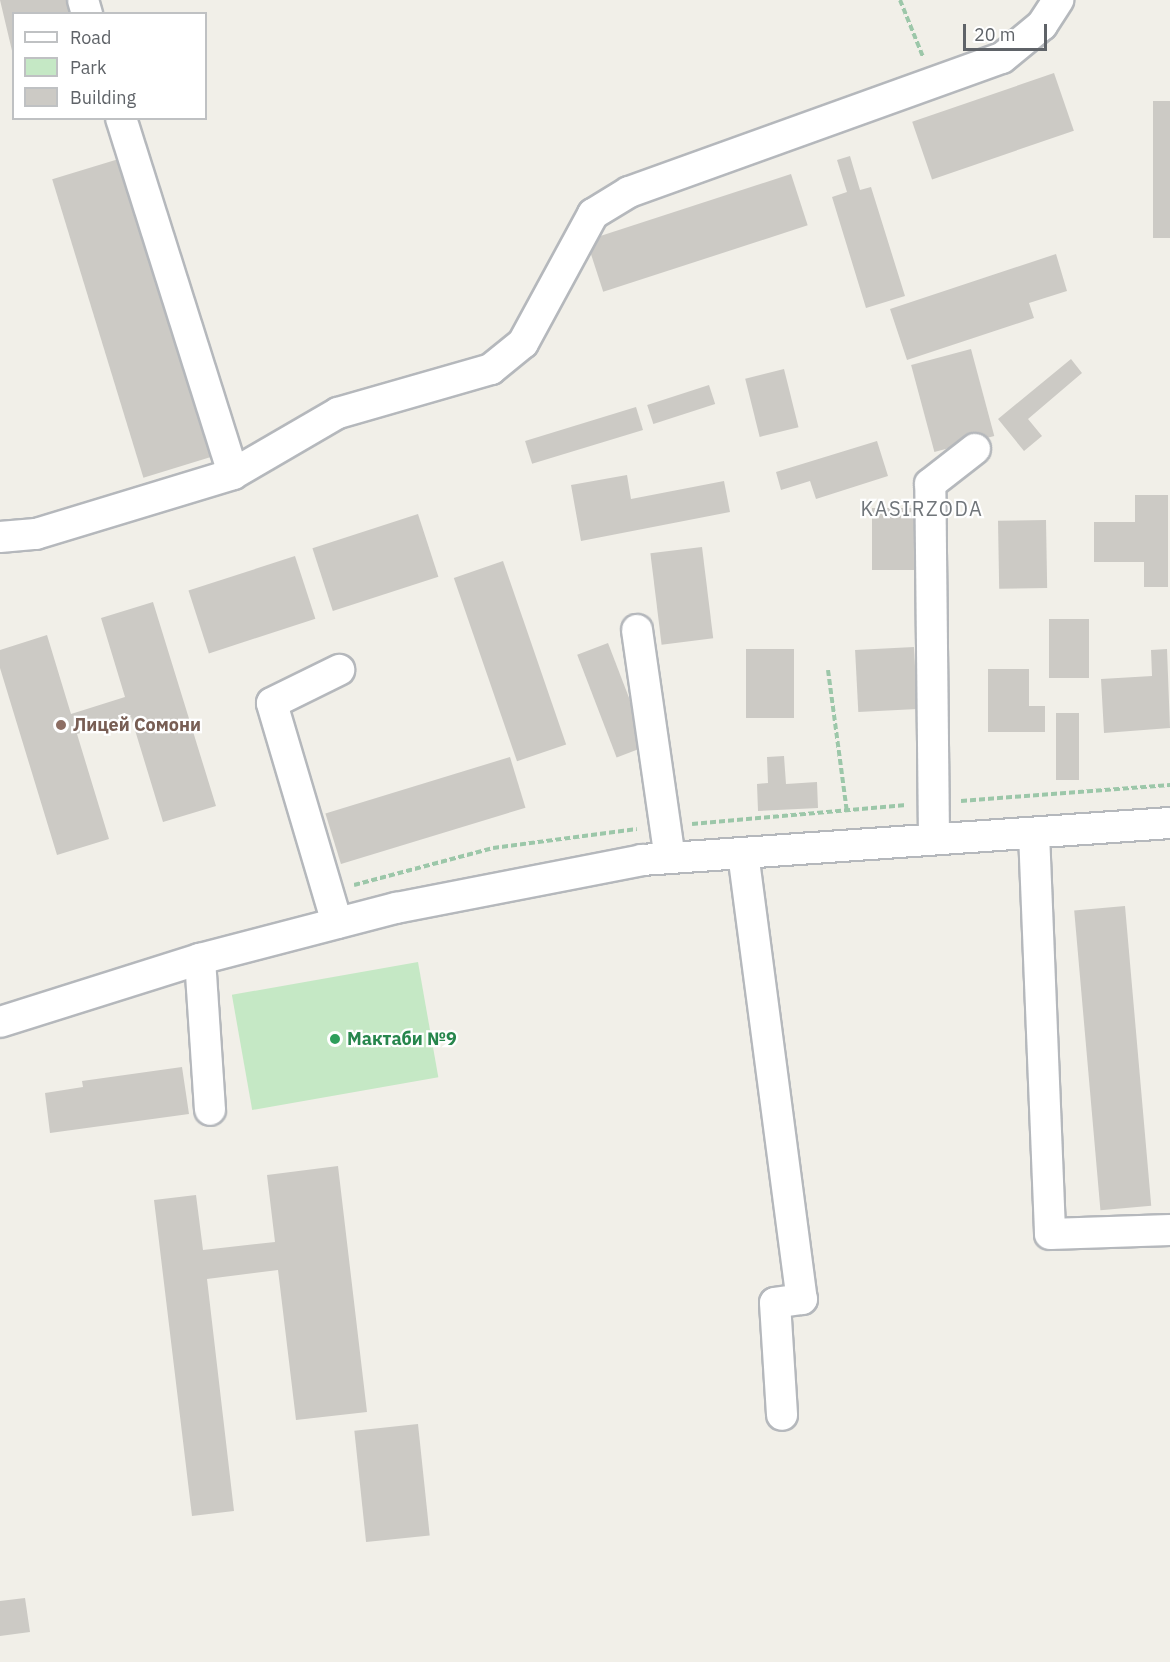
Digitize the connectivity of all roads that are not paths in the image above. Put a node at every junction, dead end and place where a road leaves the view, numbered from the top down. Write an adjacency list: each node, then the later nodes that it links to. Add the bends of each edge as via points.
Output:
1 (1058, 0): 4 (street, via 1042,25 1002,58 629,192 593,214 523,343 491,369 338,414)
2 (122, 120): 4 (street)
3 (975, 449): 10 (street, via 930,484)
4 (233, 474): 5 (street, via 36,534)
5 (0, 537)
6 (637, 630): 12 (street)
7 (339, 670): 13 (street, via 272,704)
8 (1170, 823): 9 (street)
9 (1034, 832): 10 (street); 17 (street, via 1050,1234)
10 (934, 838): 11 (street)
11 (743, 853): 12 (street); 18 (street, via 802,1299 775,1304)
12 (670, 858): 13 (street)
13 (337, 923): 14 (street)
14 (200, 959): 15 (street); 16 (street)
15 (0, 1022)
16 (210, 1110)
17 (1170, 1230)
18 (782, 1415)

